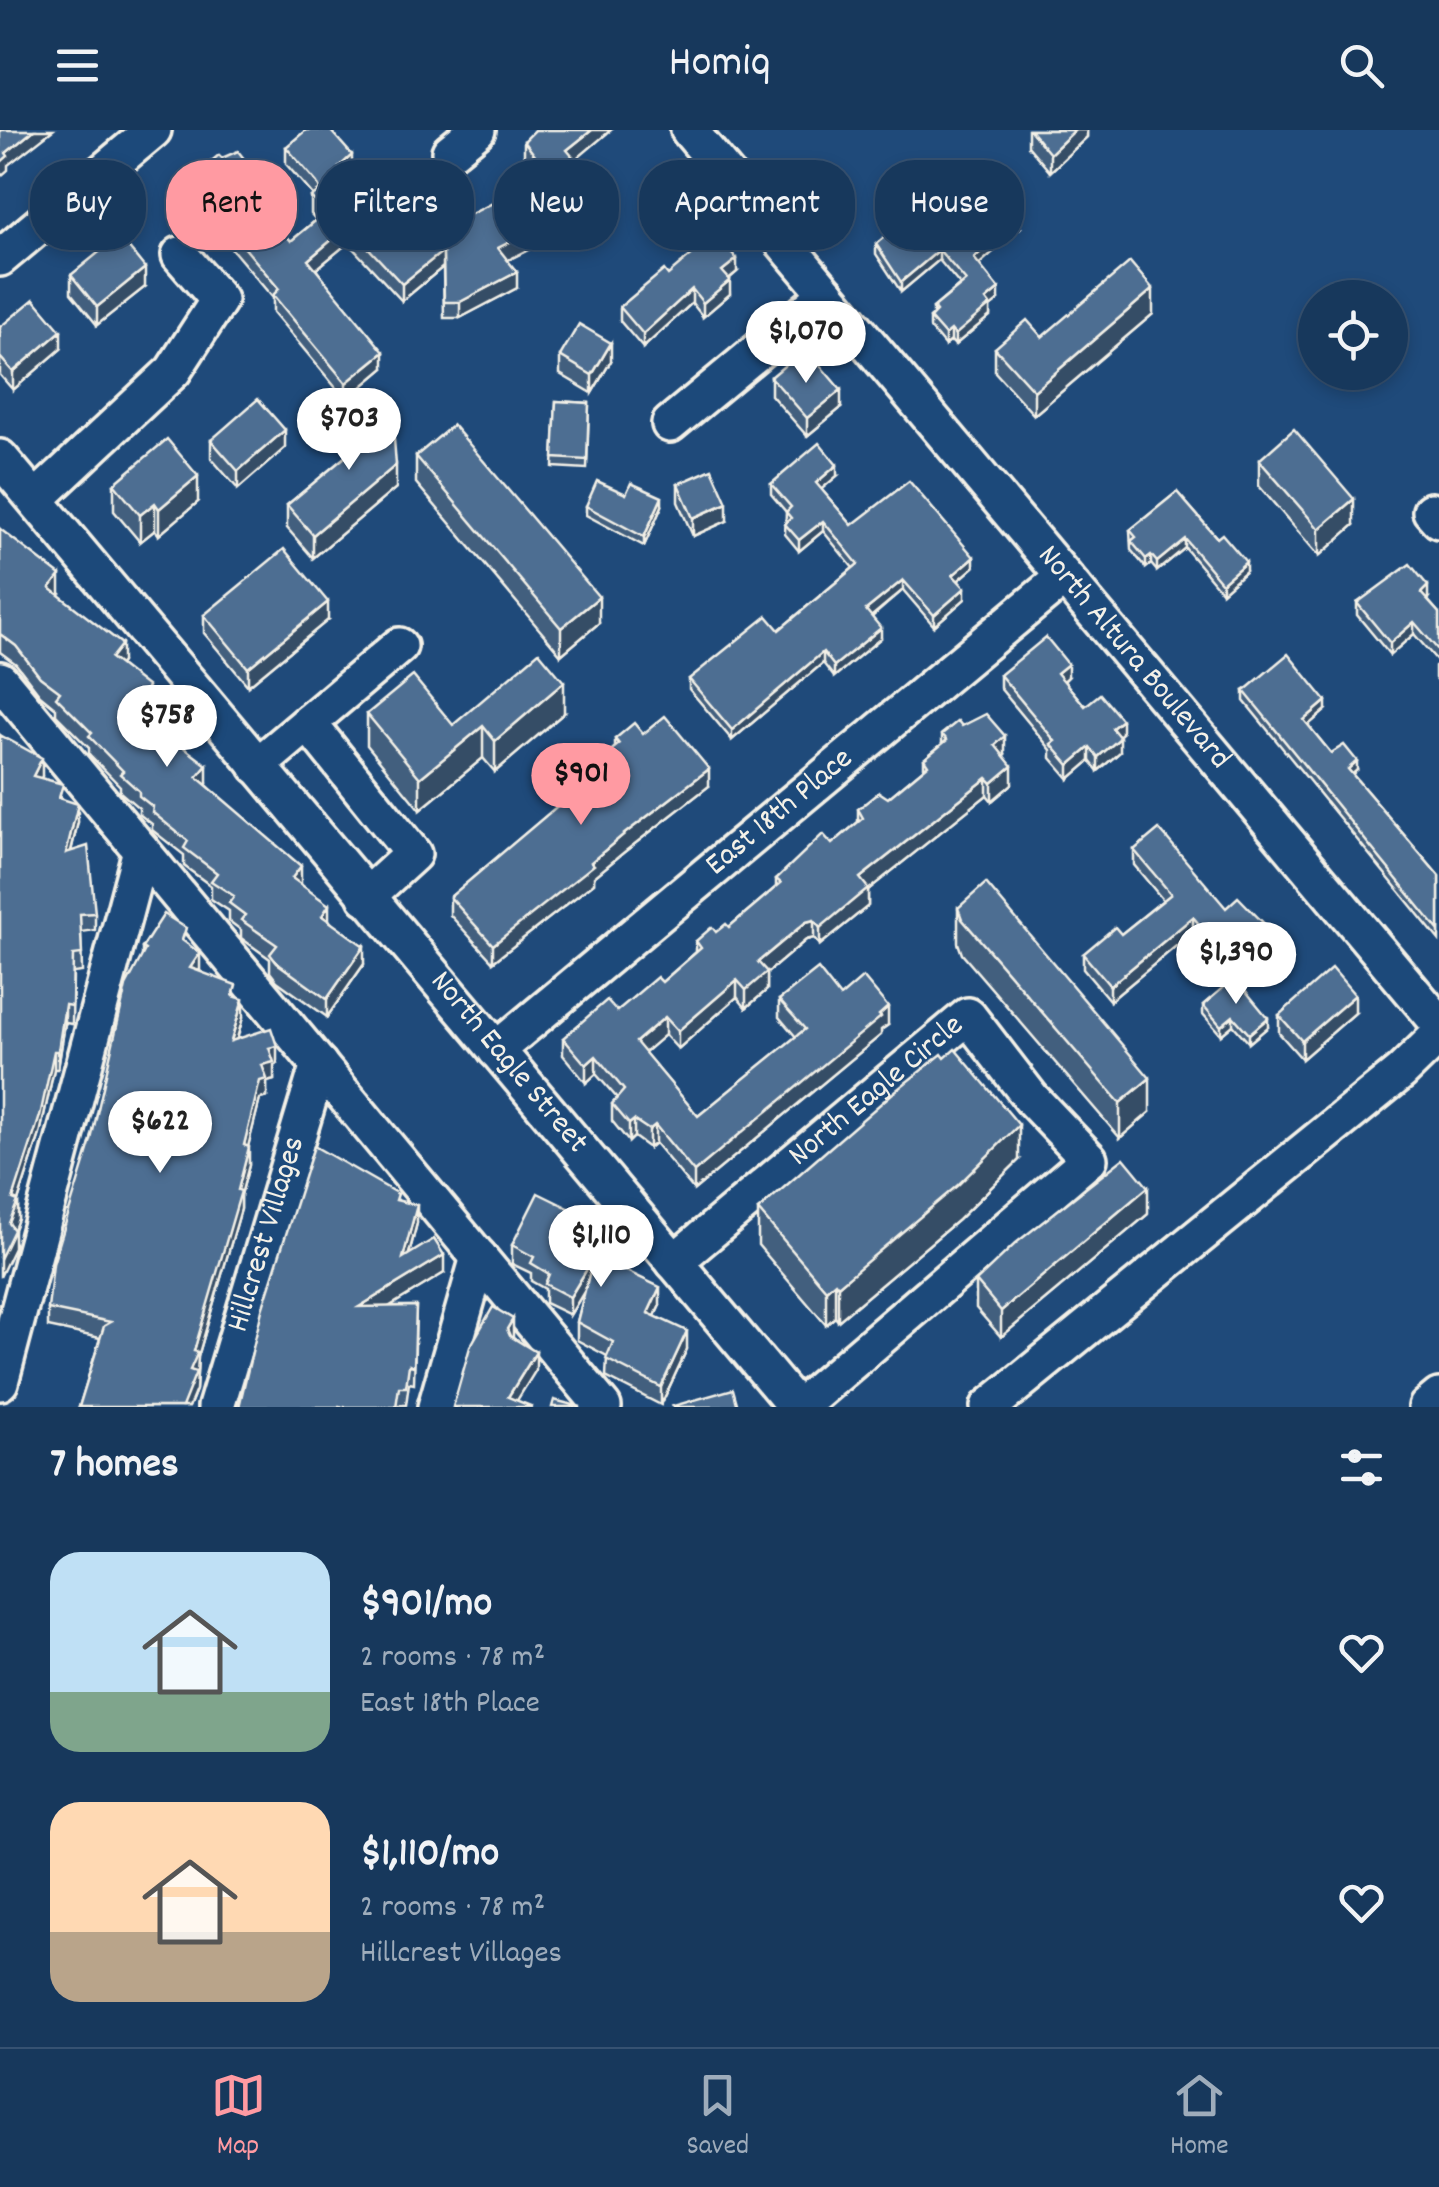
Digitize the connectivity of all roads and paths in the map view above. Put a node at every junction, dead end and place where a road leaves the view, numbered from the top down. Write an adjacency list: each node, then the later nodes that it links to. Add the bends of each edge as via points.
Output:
1 (153, 130): 4 (street)
2 (689, 130): 5 (street, North Altura Boulevard)
3 (180, 256): 8 (street, via 219,300 173,371)
4 (0, 258)
5 (827, 294): 6 (street); 9 (street, North Altura Boulevard)
6 (670, 424)
7 (0, 458): 8 (street, North Eagle Street)
8 (36, 498): 13 (street, North Eagle Street)
9 (1064, 577): 16 (street, North Altura Boulevard); 18 (street, East 18th Place)
10 (399, 646): 12 (street)
11 (0, 680): 14 (street)
12 (308, 723): 13 (street); 15 (street, via 413,854)
13 (257, 766): 15 (street, North Eagle Street)
14 (141, 850): 19 (street); 22 (street)
15 (366, 897): 18 (street, North Eagle Street)
16 (1439, 1022)
17 (1439, 1035): 30 (street)
18 (496, 1050): 21 (street, North Eagle Street)
19 (318, 1064): 20 (street); 26 (street, Hillcrest Villages)
20 (479, 1258): 27 (street); 28 (street)
21 (674, 1262): 29 (street, North Eagle Street); 29 (street, North Eagle Circle, via 968,1016 1089,1160)
22 (0, 1382)
23 (0, 1394): 25 (street)
24 (1439, 1397): 31 (street)
25 (11, 1407)
26 (216, 1407)
27 (436, 1407)
28 (603, 1407)
29 (798, 1407)
30 (988, 1407)
31 (1428, 1407)

